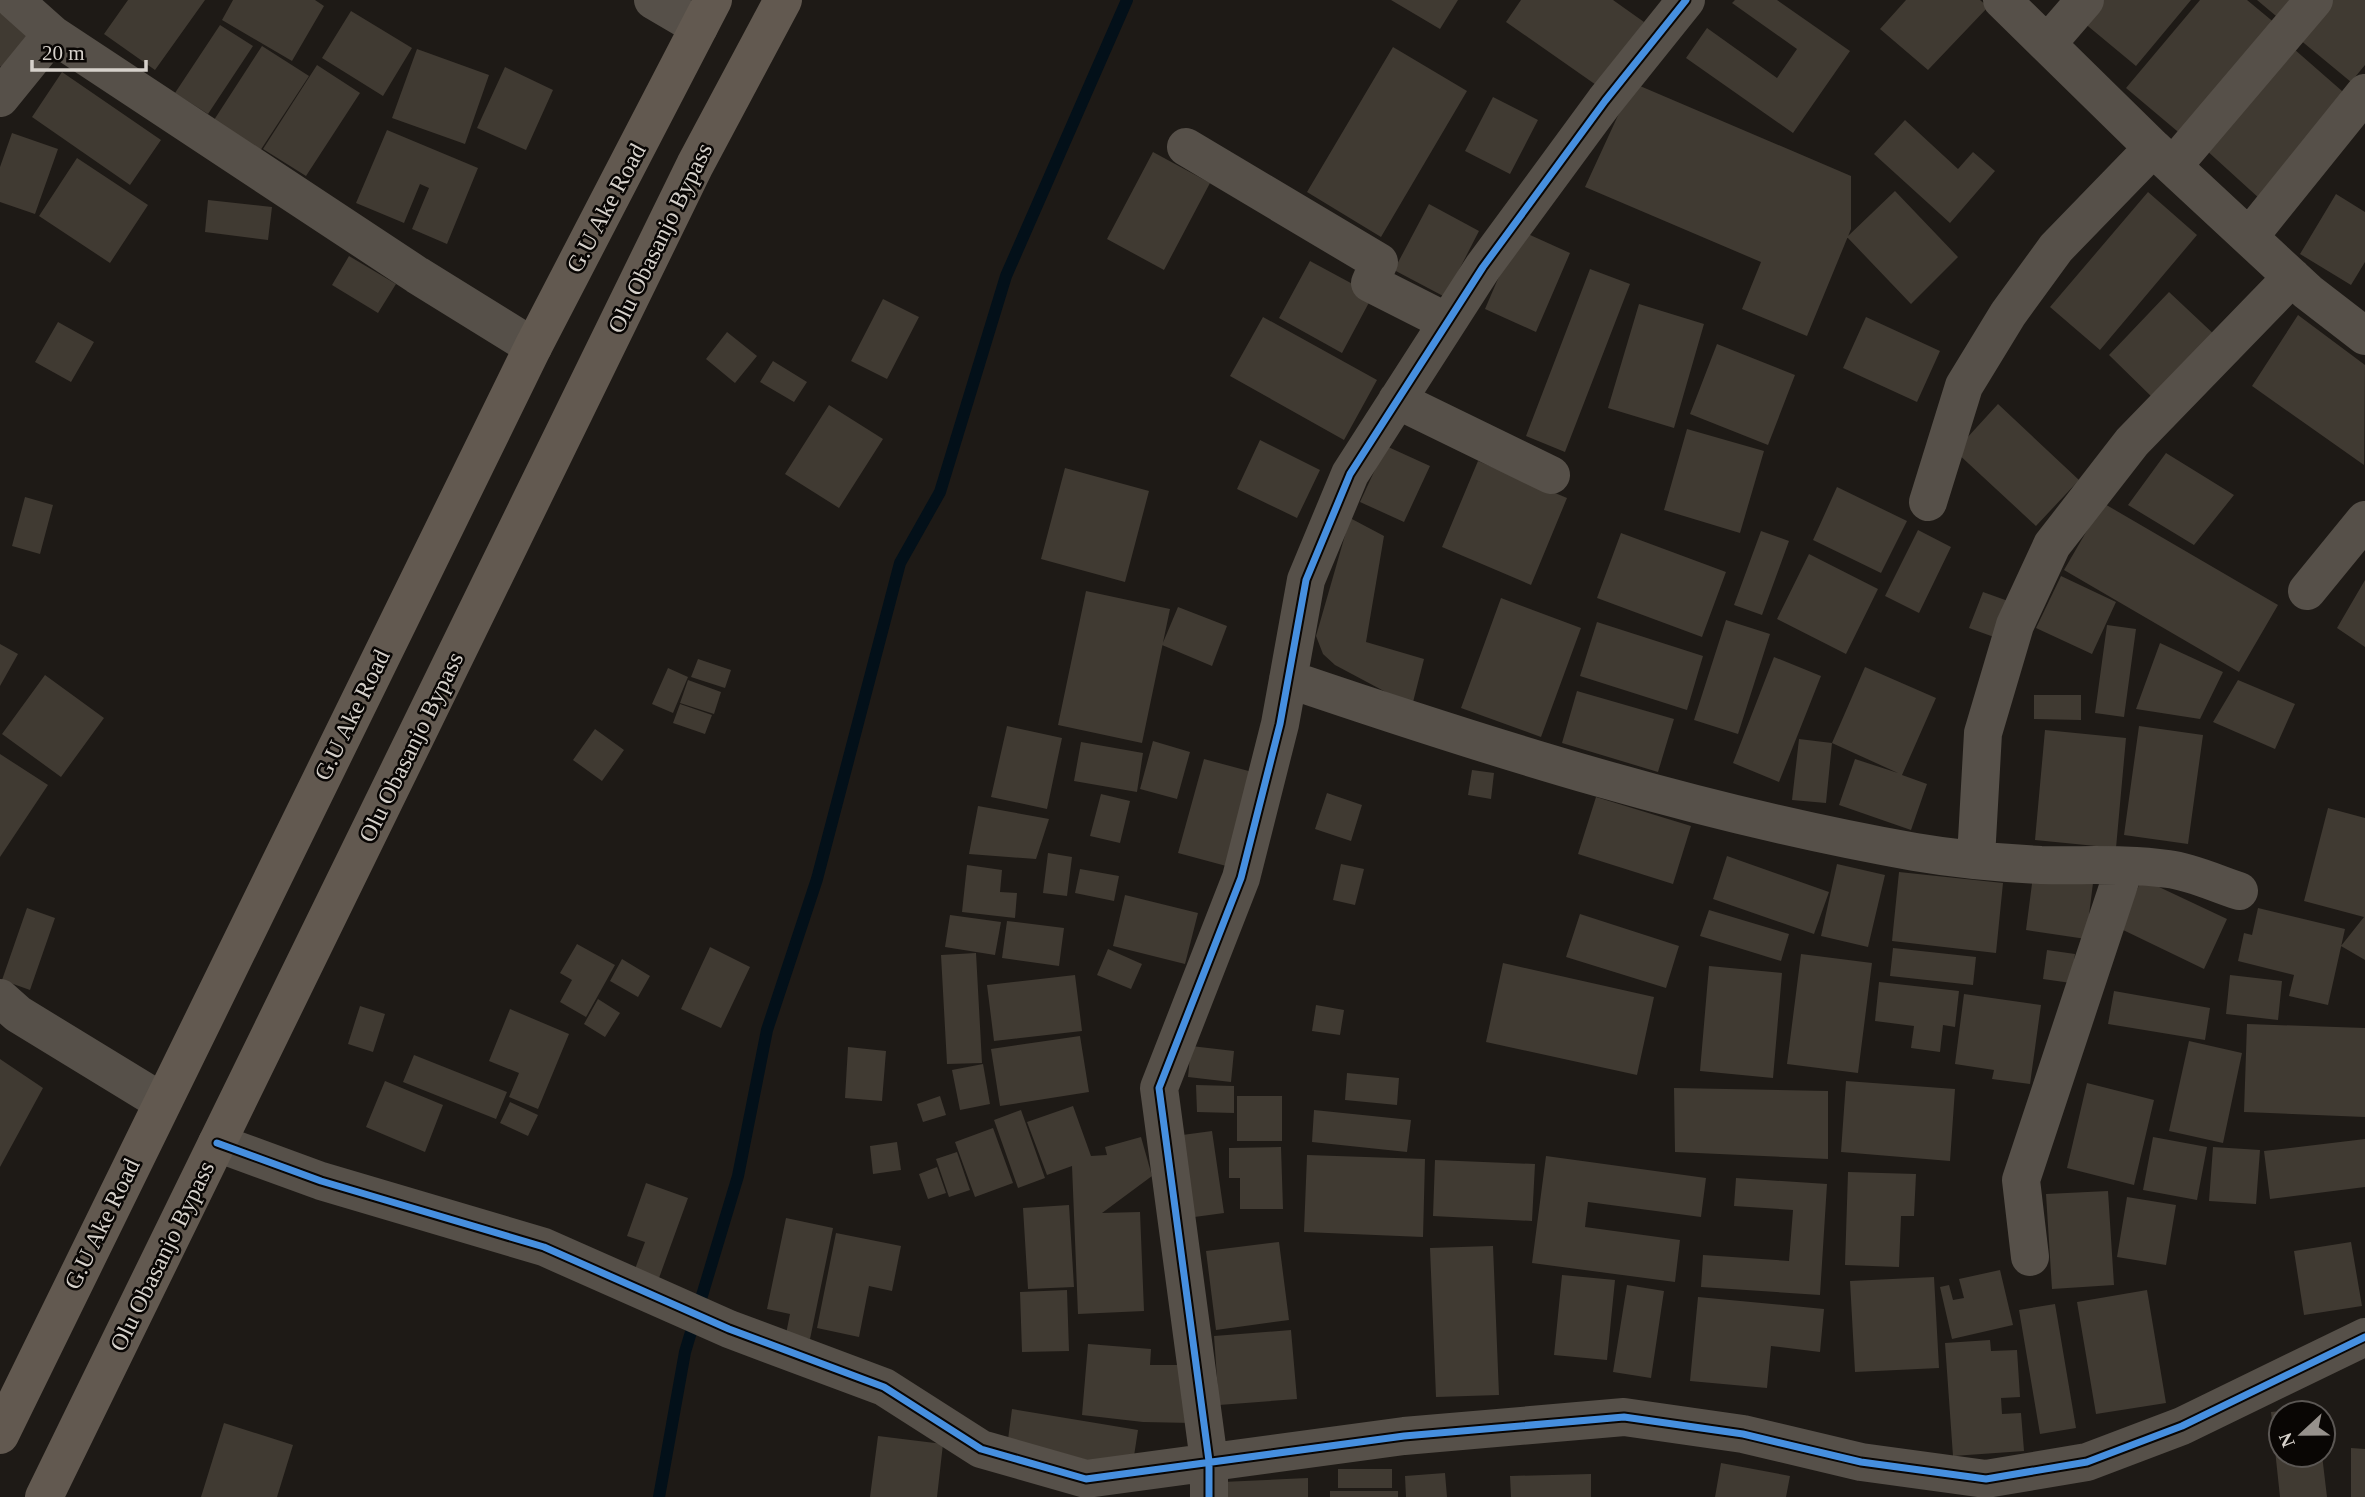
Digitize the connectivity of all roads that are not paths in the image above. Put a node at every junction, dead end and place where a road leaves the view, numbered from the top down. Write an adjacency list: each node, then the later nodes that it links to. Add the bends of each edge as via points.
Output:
1 (13, 0): 9 (street)
2 (653, 0): 8 (street)
3 (783, 0): 31 (main road, Olu Obasanjo Bypass, via 695,165)
4 (1686, 0): 17 (street, via 1605,101)
5 (2002, 0): 10 (street)
6 (2085, 0): 10 (street)
7 (2314, 0): 14 (street)
8 (706, 13): 19 (main road, G.U Ake Road)
9 (52, 34): 12 (street); 19 (street)
10 (2047, 44): 14 (street)
11 (2365, 93): 15 (street)
12 (0, 99)
13 (1186, 147): 17 (street, via 1379,262 1370,283)
14 (2163, 157): 15 (street); 22 (street, via 2056,248 2008,314 1964,386)
15 (2249, 237): 16 (street)
16 (2292, 277): 18 (street); 26 (street, via 2132,442 2052,544 2015,625 1983,733)
17 (1447, 322): 20 (street)
18 (2361, 324)
19 (533, 347): 30 (main road, G.U Ake Road)
20 (1397, 400): 21 (street); 25 (street, via 1350,474 1306,580)
21 (1551, 475)
22 (1928, 502)
23 (2365, 520): 24 (street)
24 (2307, 591)
25 (1288, 679): 26 (street, via 1494,749 1642,791 1916,852); 35 (street, via 1241,878 1159,1088)
26 (1976, 859): 27 (street)
27 (2125, 866): 28 (street, via 2171,869); 32 (street, via 2021,1180)
28 (2239, 891)
29 (0, 998): 30 (street, via 18,1014)
30 (162, 1102): 34 (main road, G.U Ake Road)
31 (217, 1143): 35 (street, via 321,1181 544,1247 729,1329 884,1387 981,1450 1086,1479 1150,1473); 37 (main road, Olu Obasanjo Bypass)
32 (2029, 1257)
33 (2365, 1337): 36 (street, via 2182,1426 2087,1462)
34 (0, 1435)
35 (1209, 1479): 36 (street, via 1404,1436 1624,1418 1743,1434)
36 (1932, 1484)
37 (44, 1497)

